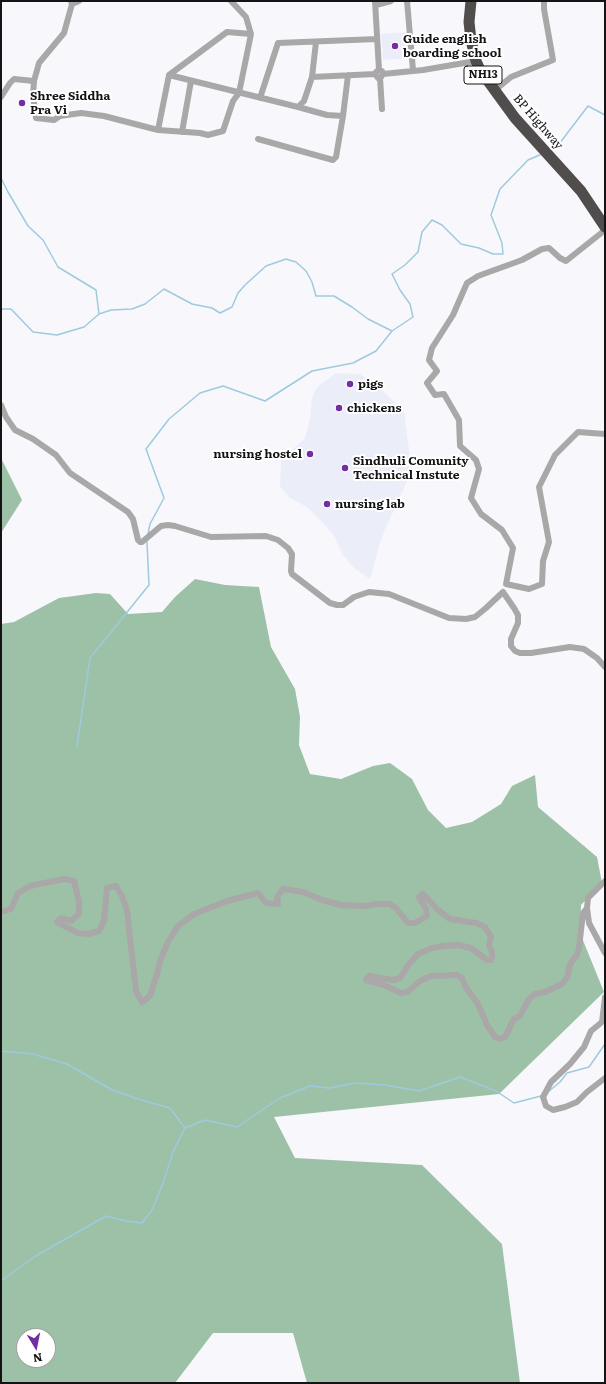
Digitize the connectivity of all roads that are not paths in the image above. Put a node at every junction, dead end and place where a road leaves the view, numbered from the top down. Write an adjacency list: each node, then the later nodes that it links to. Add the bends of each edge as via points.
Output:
1 (79, 1): 7 (street)
2 (231, 1): 9 (street, via 246,17)
3 (391, 1): 8 (street)
4 (407, 1): 13 (street)
5 (471, 1): 12 (highway, BP Highway / NH13, via 469,22)
6 (544, 1): 20 (street, via 553,60 512,77)
7 (72, 2): 18 (street, via 64,33 39,63)
8 (375, 3): 10 (street)
9 (251, 34): 15 (street, via 227,32); 21 (street)
10 (377, 39): 11 (street); 14 (street)
11 (316, 42): 17 (street); 23 (street, via 278,43)
12 (476, 60): 13 (street); 20 (highway, BP Highway / NH13)
13 (413, 70): 14 (street)
14 (379, 74): 16 (street); 25 (street)
15 (170, 75): 19 (street); 27 (street)
16 (348, 75): 17 (street); 26 (street)
17 (312, 77): 24 (street, via 304,101)
18 (34, 81): 22 (street, via 14,79); 27 (street, via 36,118 54,120 60,116 81,113 104,116)
19 (191, 81): 21 (street); 28 (street)
20 (494, 91): 30 (highway, BP Highway / NH13, via 514,118 566,173)
21 (240, 93): 23 (street); 28 (street, via 233,101 223,131 208,135)
22 (1, 97)
23 (260, 98): 24 (street)
24 (298, 107): 26 (street, via 327,115)
25 (382, 109)
26 (343, 116): 29 (street, via 336,157 333,160)
27 (158, 130): 28 (street)
28 (182, 132)
29 (258, 139)
30 (605, 229): 33 (street, via 566,261 549,248 542,249 467,283 453,315 432,348 429,360 437,371 427,383 435,395 444,394 459,420 460,446 476,460 479,469 471,498 481,514 502,530 513,548)
31 (1, 405): 34 (street, via 16,430 56,455 70,473 128,512 133,519 140,542 161,526 168,525 211,536 266,536 278,540 288,548 292,554 292,574 337,606 369,592 389,594 449,618 466,619 475,617)
32 (605, 434): 33 (street, via 578,432 555,455 539,487 549,542 543,560 542,584 529,589)
33 (506, 584): 34 (street)
34 (503, 592): 35 (street, via 518,615 518,623 511,639 511,646 515,651 531,653 570,647 584,649)
35 (605, 667)
36 (605, 881): 37 (street, via 588,898)
37 (587, 908): 38 (street, via 583,913 579,948 569,967 568,976 562,984 535,994 529,999 520,1016 514,1019 506,1037 500,1039 495,1037 478,1004 462,978 457,975 431,976 407,992 401,993 366,980 368,976 393,980 400,978 418,954 444,946 458,945 470,948 486,960 491,960 491,937 485,927 450,919 423,894 418,897 426,909 427,916 408,924 390,904 341,905 303,892 283,889 277,897 278,904 266,903 258,893 227,901 194,914 178,926 160,961 150,996 142,1002 136,991 127,910 116,886 107,888 104,921 99,931 88,934 78,933 58,922 61,918 71,921 79,914 74,881 64,879 30,886 18,893 11,909); 39 (street, via 589,923)
38 (1, 912)
39 (605, 953)
40 (605, 998): 41 (street, via 602,1022 591,1031 584,1047 570,1064 551,1082 543,1097 546,1106 553,1110 577,1102)
41 (605, 1078)

